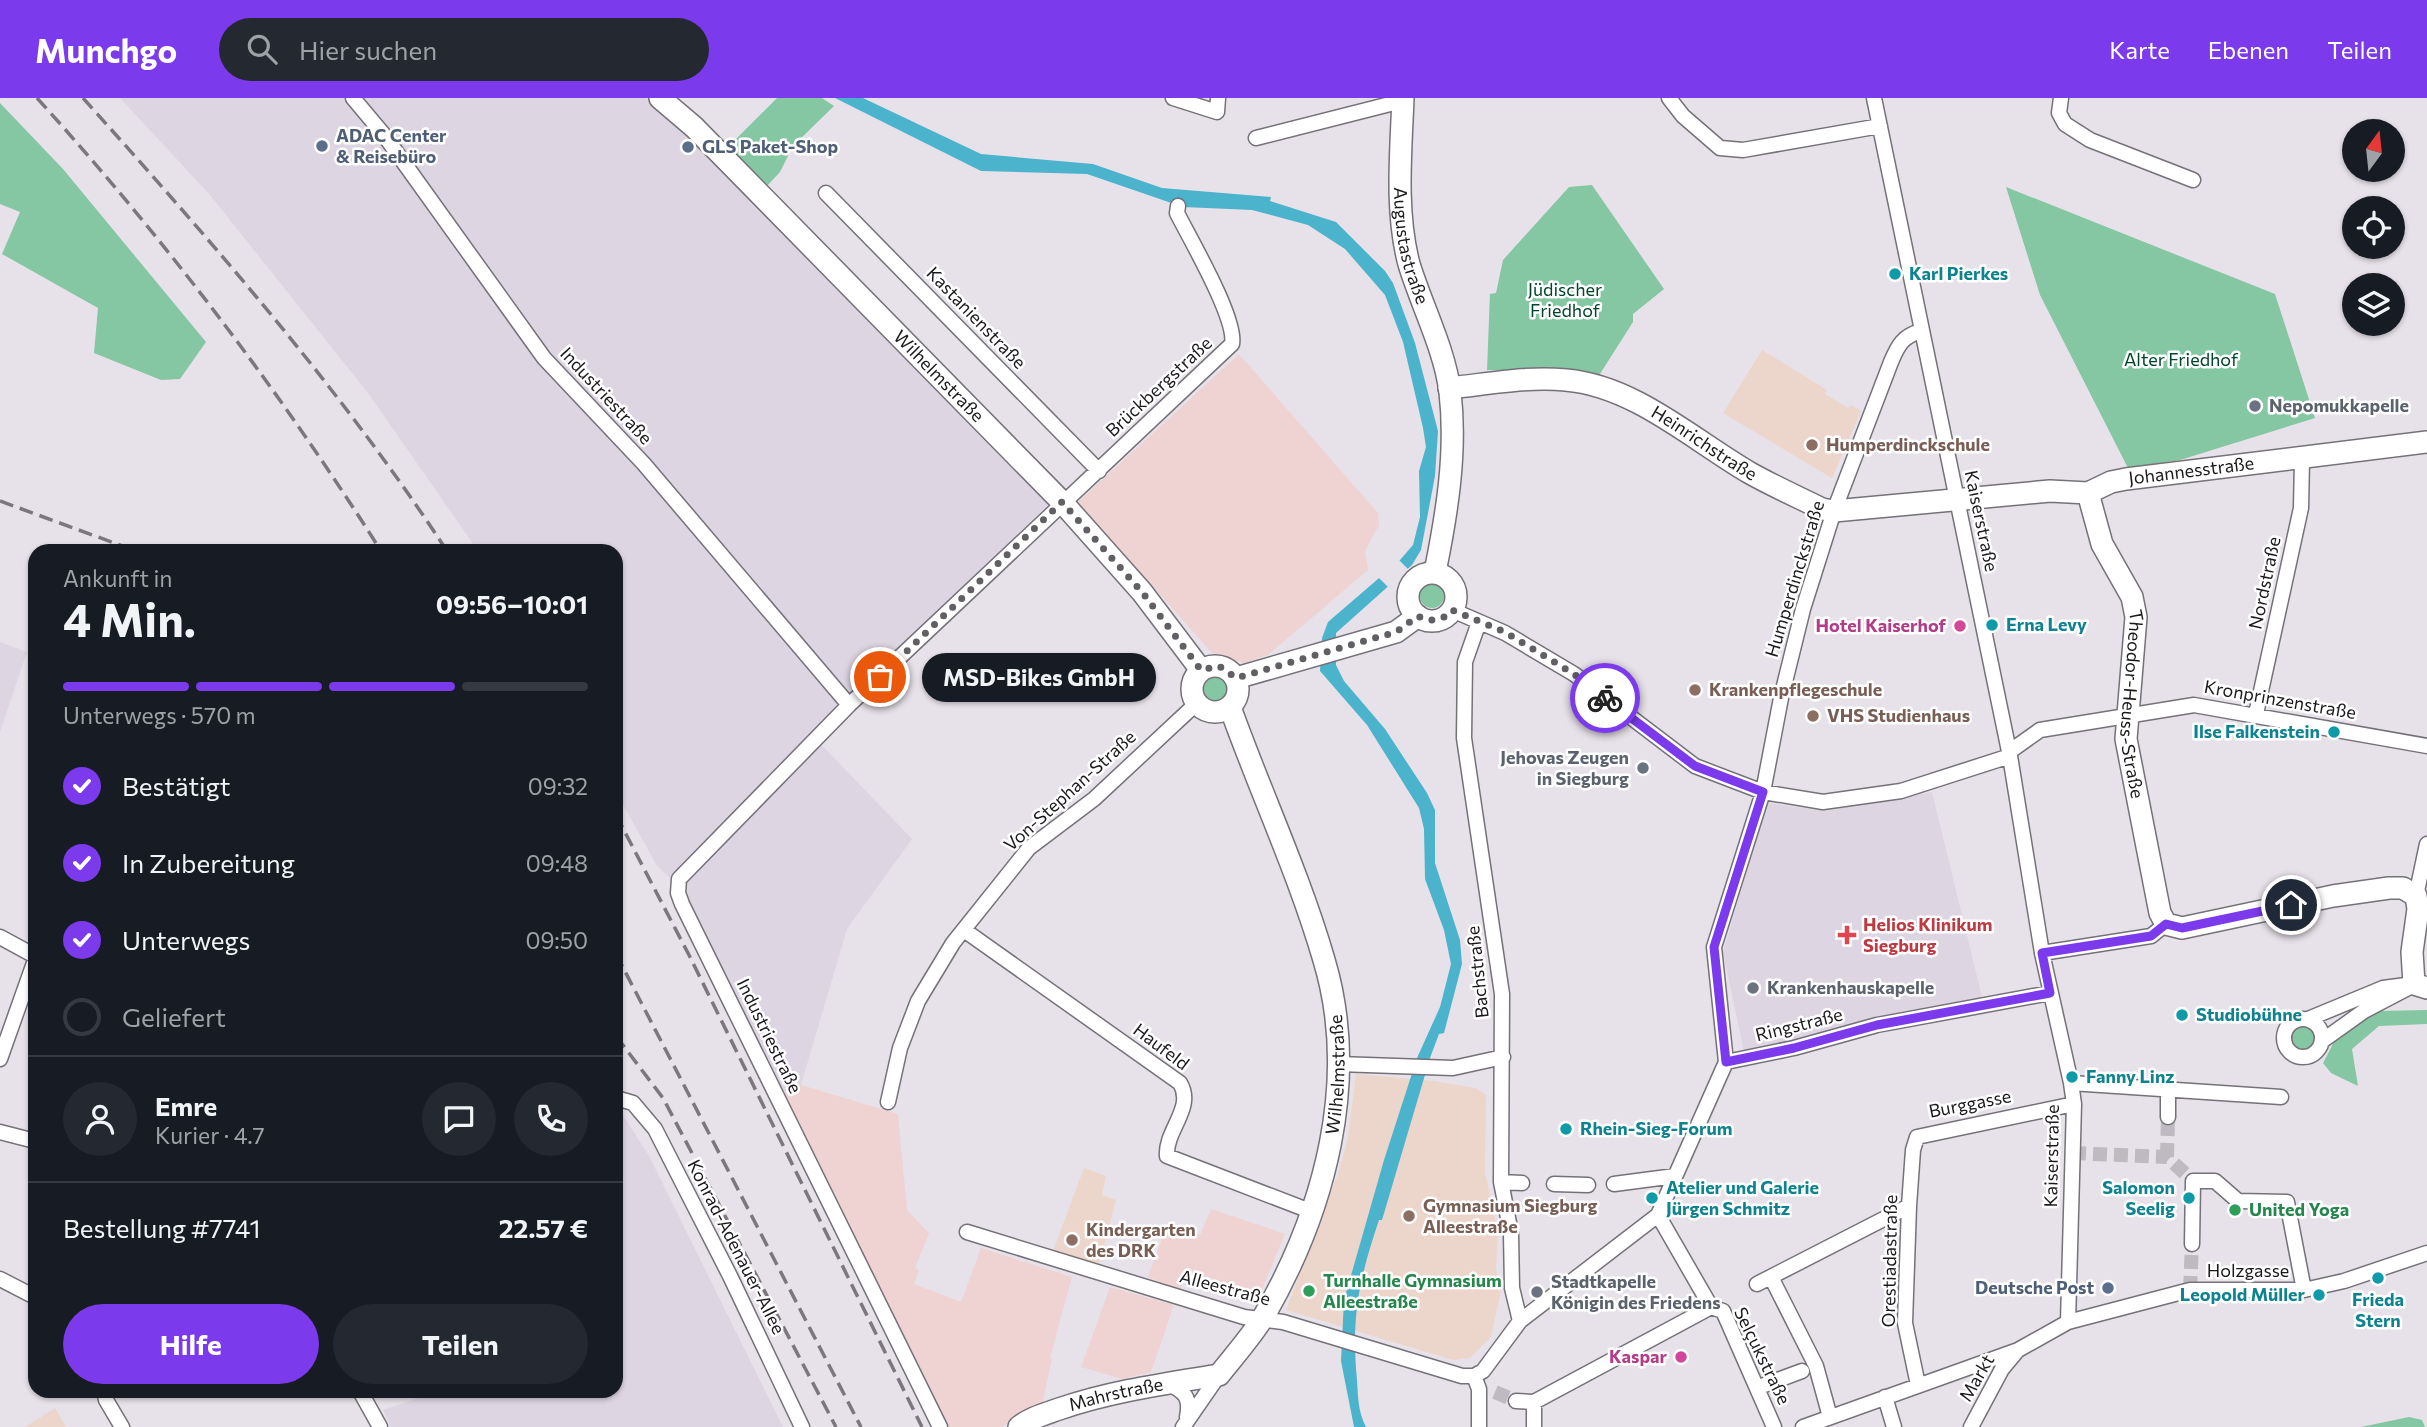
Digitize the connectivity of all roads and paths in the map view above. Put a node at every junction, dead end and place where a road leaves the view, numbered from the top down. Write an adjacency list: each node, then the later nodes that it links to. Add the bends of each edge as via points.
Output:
1 (354, 98): 30 (street, Industriestraße, via 544,358 645,464)
2 (660, 98): 20 (main road, Wilhelmstraße, via 694,127)
3 (1173, 98): 8 (street)
4 (1669, 98): 9 (street, via 1720,148 1743,150)
5 (1874, 98): 9 (street, Kaiserstraße)
6 (2061, 98): 11 (street, via 2059,113 2075,132)
7 (1403, 100): 10 (street); 15 (main road, Augustastraße, via 1402,209 1409,261)
8 (1217, 105)
9 (1880, 126): 14 (street, Kaiserstraße)
10 (1256, 138)
11 (2193, 180)
12 (826, 193): 18 (street, Kastanienstraße)
13 (1178, 206): 18 (street, Brückbergstraße, via 1177,213 1228,316 1232,344)
14 (1921, 331): 21 (street, Kaiserstraße); 22 (street, Humperdinckstraße, via 1909,334 1896,350)
15 (1449, 388): 22 (main road, Heinrichstraße, via 1567,380 1605,388 1632,399 1752,474); 23 (main road, Augustastraße, via 1452,457)
16 (2427, 442): 17 (main road, Johannesstraße)
17 (2302, 459): 19 (main road, Johannesstraße, via 2152,470 2111,481); 32 (street, Nordstraße, via 2301,508)
18 (1098, 471): 20 (street, Brückbergstraße)
19 (2088, 493): 21 (main road, Johannesstraße, via 2050,491); 33 (main road, Theodor-Heuss-Straße, via 2102,544 2132,597 2136,617)
20 (1062, 502): 27 (main road, Wilhelmstraße, via 1142,592); 30 (street, Industriestraße)
21 (1958, 502): 22 (main road, Heinrichstraße); 35 (street, Kaiserstraße)
22 (1834, 511): 36 (street, Humperdinckstraße, via 1803,609)
23 (1436, 572): 24 (main road, via 1448,578 1455,590); 25 (main road, via 1420,575 1410,586 1408,599)
24 (1452, 610): 25 (main road, via 1439,620); 26 (street, Kronprinzenstraße)
25 (1418, 616): 28 (main road, via 1396,632)
26 (1479, 622): 36 (street, Kronprinzenstraße, via 1505,632 1574,674 1695,766); 49 (street, Bachstraße, via 1465,662 1464,738 1502,994)
27 (1201, 670): 28 (main road, via 1219,666); 29 (main road, via 1192,689)
28 (1236, 678): 31 (main road, via 1237,696)
29 (1197, 703): 31 (main road, via 1216,712); 40 (street, Von-Stephan-Straße, via 1094,799 1029,848)
30 (849, 705): 102 (street, Industriestraße, via 686,870 678,893)
31 (1230, 706): 52 (main road, Wilhelmstraße, via 1325,961)
32 (2256, 714): 33 (street, Kronprinzenstraße, via 2194,705); 34 (street, Kronprinzenstraße)
33 (2126, 717): 35 (street, Kronprinzenstraße, via 2040,730); 39 (main road, Theodor-Heuss-Straße, via 2139,813)
34 (2427, 746)
35 (2010, 754): 36 (street, Kronprinzenstraße, via 1901,791 1823,802); 42 (street, Kaiserstraße)
36 (1763, 792): 51 (street, Humperdinckstraße, via 1714,947)
37 (2427, 844): 38 (street)
38 (2416, 896): 39 (main road, via 2403,888 2389,888 2182,928); 45 (main road, via 2412,952)
39 (2166, 924): 42 (street, via 2151,936)
40 (964, 930): 57 (street, Von-Stephan-Straße, via 918,1001 900,1048); 70 (street, Haufeld, via 1180,1083 1186,1092 1184,1104 1167,1156)
41 (0, 937): 43 (street)
42 (2042, 953): 46 (street, Kaiserstraße)
43 (28, 954)
44 (28, 978): 50 (street)
45 (2421, 986): 47 (street, via 2383,988); 48 (street, via 2346,1022)
46 (2050, 993): 51 (street, Ringstraße, via 1877,1025); 53 (street, Kaiserstraße)
47 (2308, 1019): 48 (street, via 2320,1028); 48 (street, via 2296,1020 2286,1028 2288,1050 2309,1056)
48 (2322, 1041)
49 (1503, 1057): 52 (street, via 1430,1069); 64 (street, Bachstraße)
50 (0, 1059)
51 (1726, 1062): 63 (street)
52 (1338, 1064): 70 (main road, Wilhelmstraße, via 1330,1155)
53 (2071, 1083): 54 (street); 58 (street, Kaiserstraße)
54 (2168, 1091): 55 (street); 59 (street)
55 (2281, 1097)
56 (623, 1100): 101 (street, Konrad-Adenauer-Allee, via 642,1110 655,1129)
57 (888, 1102)
58 (2074, 1104): 61 (street, Burggasse); 83 (street, Kaiserstraße)
59 (2168, 1117)
60 (0, 1132): 62 (street)
61 (1917, 1137): 69 (street, Orestiadastraße)
62 (28, 1138)
63 (1675, 1176): 67 (street); 71 (street)
64 (1501, 1182): 65 (street); 82 (street, Bachstraße)
65 (1522, 1183)
66 (1554, 1184): 68 (street)
67 (1614, 1184)
68 (1588, 1185)
69 (1909, 1206): 75 (street); 89 (street, Orestiadastraße, via 1905,1323)
70 (1310, 1211): 81 (main road, Wilhelmstraße)
71 (1658, 1215): 80 (street, Selçukstraße); 82 (street)
72 (967, 1233): 81 (street, Alleestraße)
73 (2192, 1244): 78 (street, via 2193,1181 2214,1181 2238,1201 2287,1202)
74 (2427, 1253): 78 (street, Holzgasse)
75 (1771, 1276): 77 (street); 97 (street, via 1816,1367)
76 (0, 1279): 79 (street)
77 (1757, 1284)
78 (2304, 1290): 83 (street, Holzgasse, via 2190,1290)
79 (28, 1293)
80 (1711, 1307): 90 (street, Selçukstraße, via 1723,1311); 96 (street)
81 (1262, 1319): 86 (main road, Wilhelmstraße); 88 (street, Alleestraße)
82 (1520, 1321): 88 (street)
83 (2068, 1322): 84 (street, Markt)
84 (2018, 1350): 89 (street, Markt, via 1953,1368); 109 (street, Markt, via 2002,1369)
85 (1802, 1371): 90 (street)
86 (1219, 1375): 87 (main road, Mahrstraße); 98 (street, Wilhelmstraße)
87 (1167, 1383): 98 (street, Wilhelmstraße, via 1189,1399); 103 (main road, Mahrstraße, via 1083,1401)
88 (1477, 1383): 91 (street, Alleestraße); 104 (street)
89 (1918, 1385): 92 (street, Markt)
90 (1759, 1387): 106 (street, Selçukstraße)
91 (1495, 1392)
92 (1885, 1397): 97 (street, Markt); 108 (street)
93 (106, 1398): 99 (street)
94 (364, 1398): 100 (street)
95 (1516, 1401): 96 (street)
96 (1534, 1402): 105 (street)
97 (1830, 1418): 107 (street, Markt)
98 (1185, 1425)
99 (122, 1427)
100 (380, 1427)
101 (802, 1427)
102 (940, 1427)
103 (1019, 1427)
104 (1479, 1427)
105 (1534, 1427)
106 (1774, 1427)
107 (1803, 1427)
108 (1894, 1427)
109 (1972, 1427)

